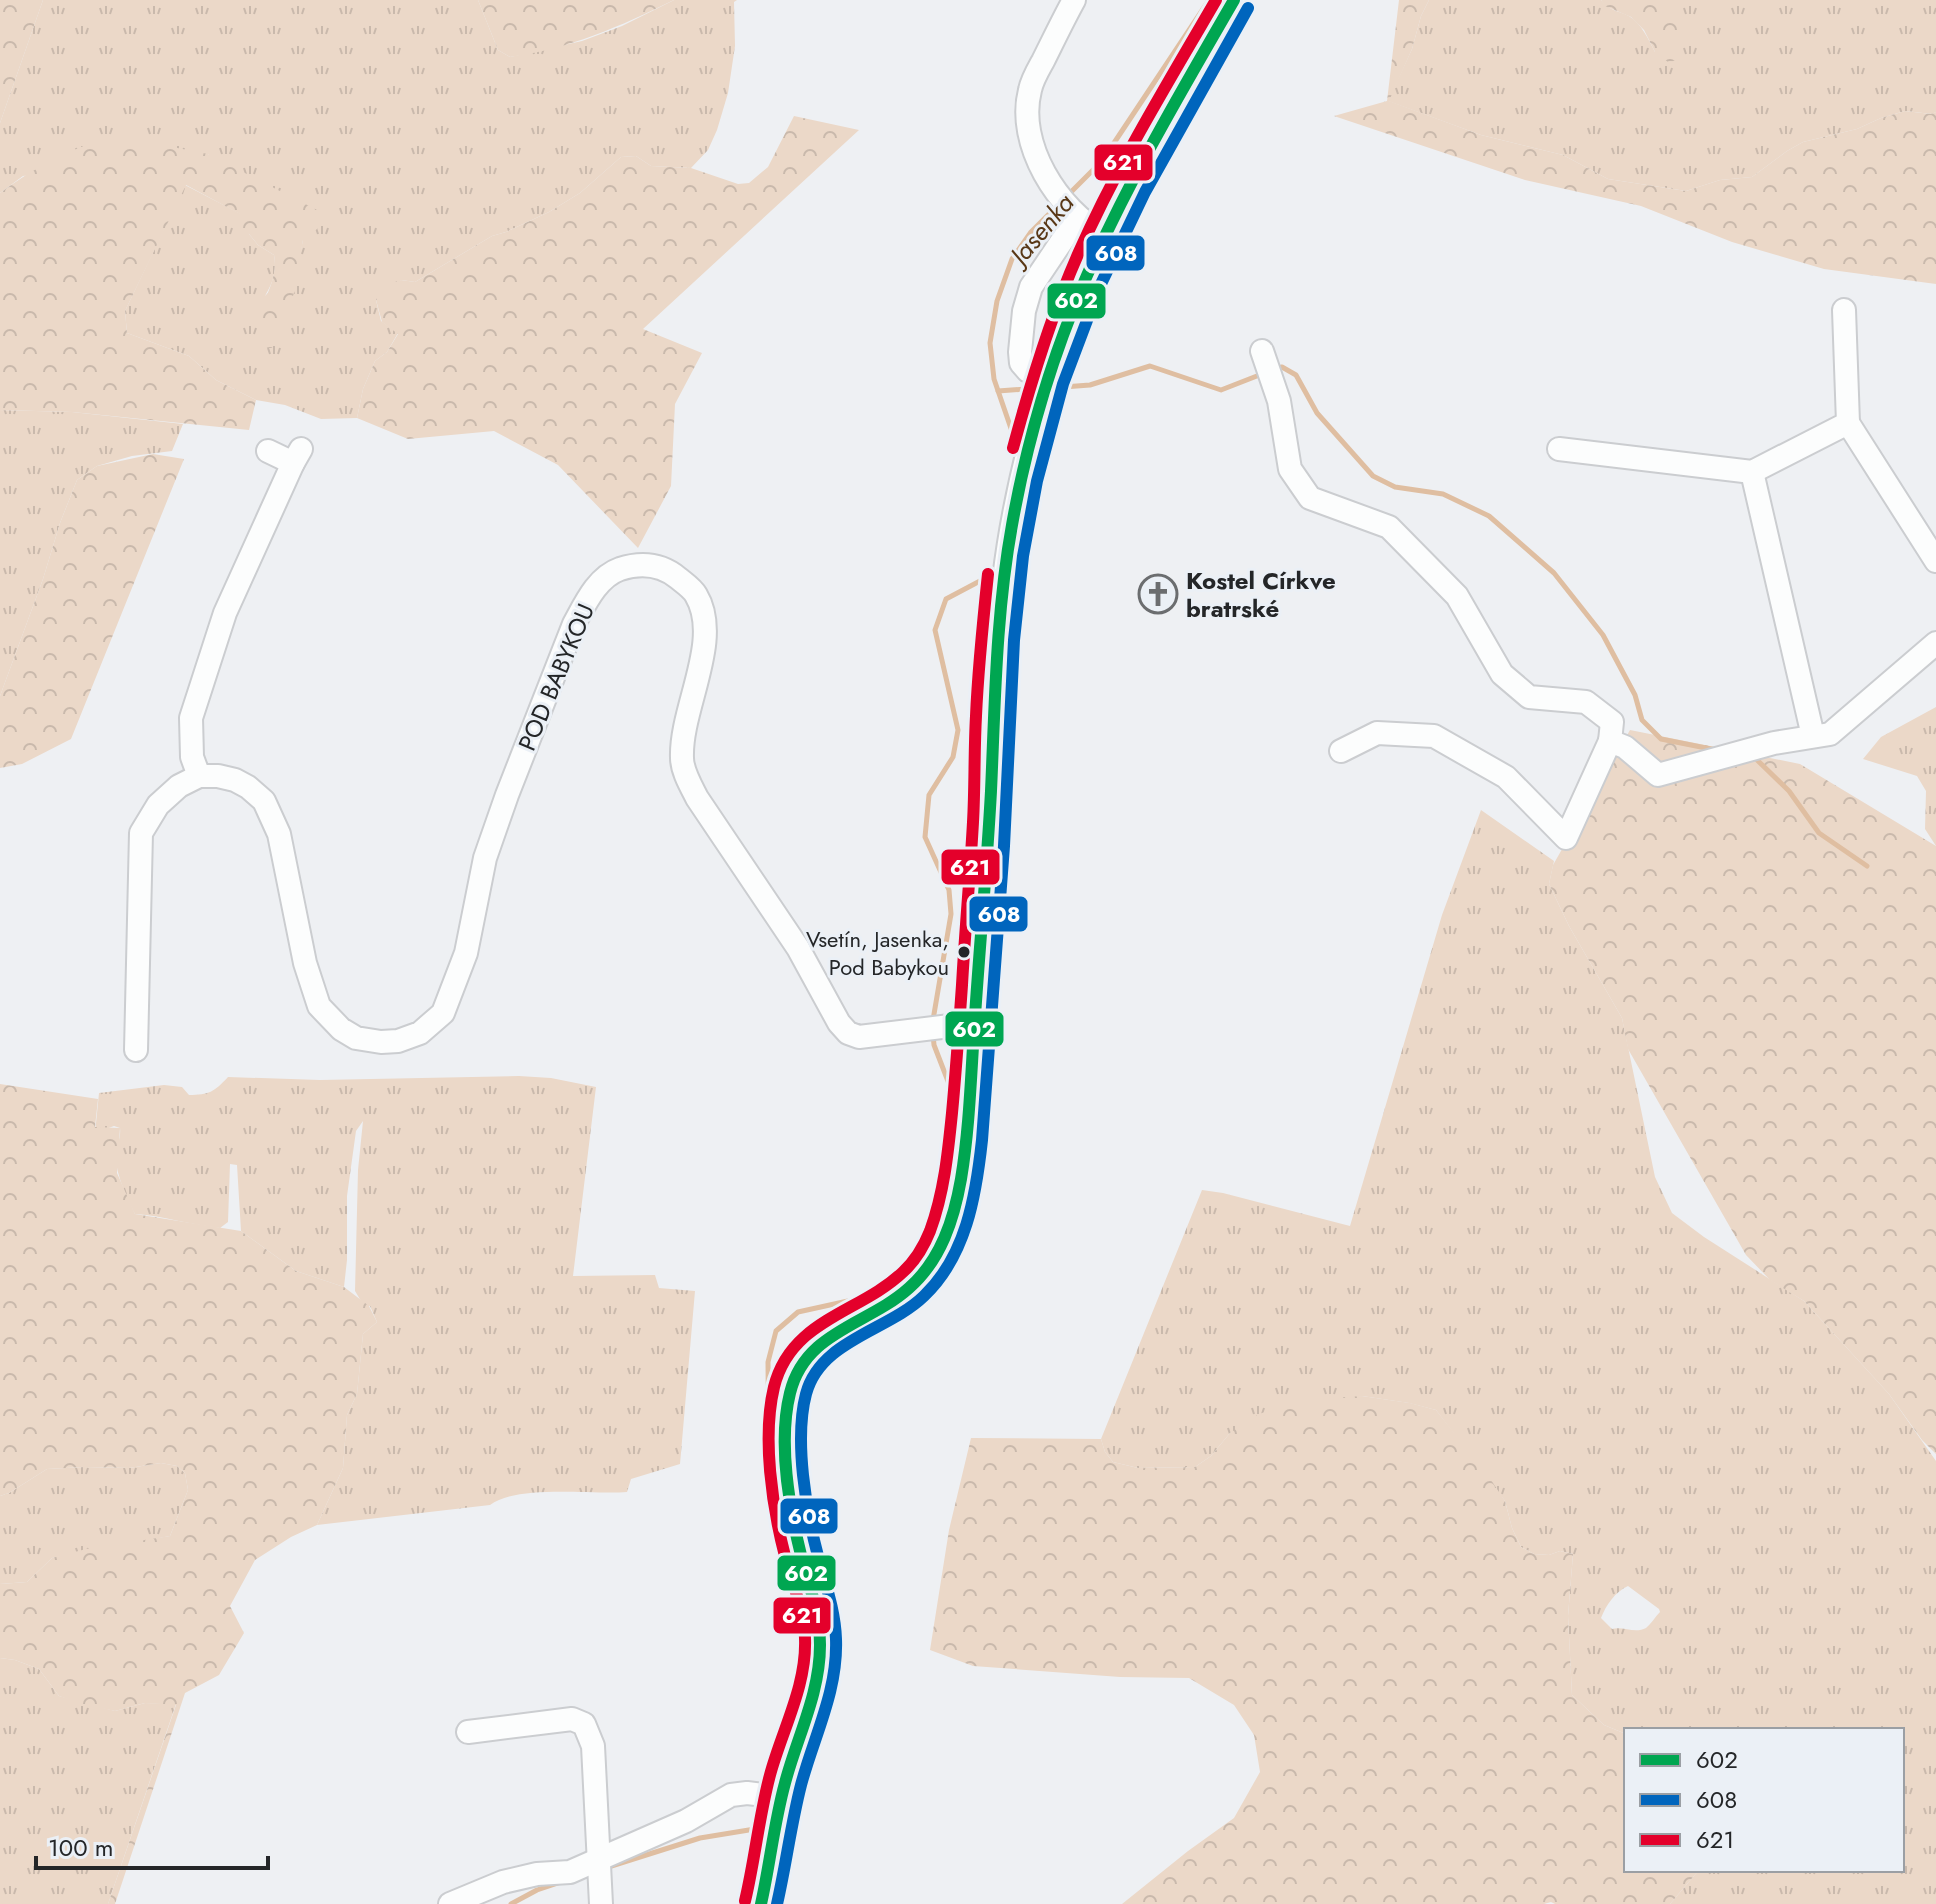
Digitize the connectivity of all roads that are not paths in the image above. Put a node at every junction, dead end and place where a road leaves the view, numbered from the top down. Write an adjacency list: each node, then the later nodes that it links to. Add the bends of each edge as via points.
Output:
1 (1074, 0): 3 (street, via 1030,86 1026,109 1042,171)
2 (1234, 0): 4 (street)
3 (1078, 217): 4 (street); 7 (street, via 1031,287 1024,311 1021,363)
4 (1104, 235): 7 (street)
5 (1844, 310): 8 (street)
6 (1262, 351): 15 (street, via 1279,401 1290,469 1310,498 1389,527 1457,596 1502,674 1529,697 1586,702 1612,722)
7 (1046, 386): 18 (street, via 1020,485 1004,576)
8 (1848, 423): 11 (street); 12 (street)
9 (1559, 449): 11 (street)
10 (268, 451): 17 (street, via 297,456 225,613 191,718 192,757)
11 (1752, 472): 14 (street)
12 (1936, 561)
13 (1936, 643): 14 (street, via 1830,734)
14 (1813, 736): 15 (street, via 1658,775)
15 (1610, 741): 16 (street, via 1566,838 1506,777 1434,736 1377,733)
16 (1341, 751)
17 (199, 776): 18 (street, POD BABYKOU, via 235,780 264,801 279,834 319,1006 356,1038 398,1041 420,1033 443,1013 466,953 485,858 574,624 603,579 617,570 650,564 666,568 695,592 706,633 681,760 697,798 798,948 843,1028 859,1037); 19 (street, via 158,805 141,833)
18 (975, 1025): 21 (street, via 960,1183 938,1252 903,1294 813,1350 799,1366 789,1394 790,1496 821,1651 814,1695)
19 (136, 1050)
20 (468, 1732): 22 (street, via 572,1719 584,1724 593,1746)
21 (771, 1796): 22 (street, via 731,1795); 24 (street)
22 (599, 1880): 23 (street, via 570,1872 537,1874)
23 (450, 1904)
24 (761, 1904)

